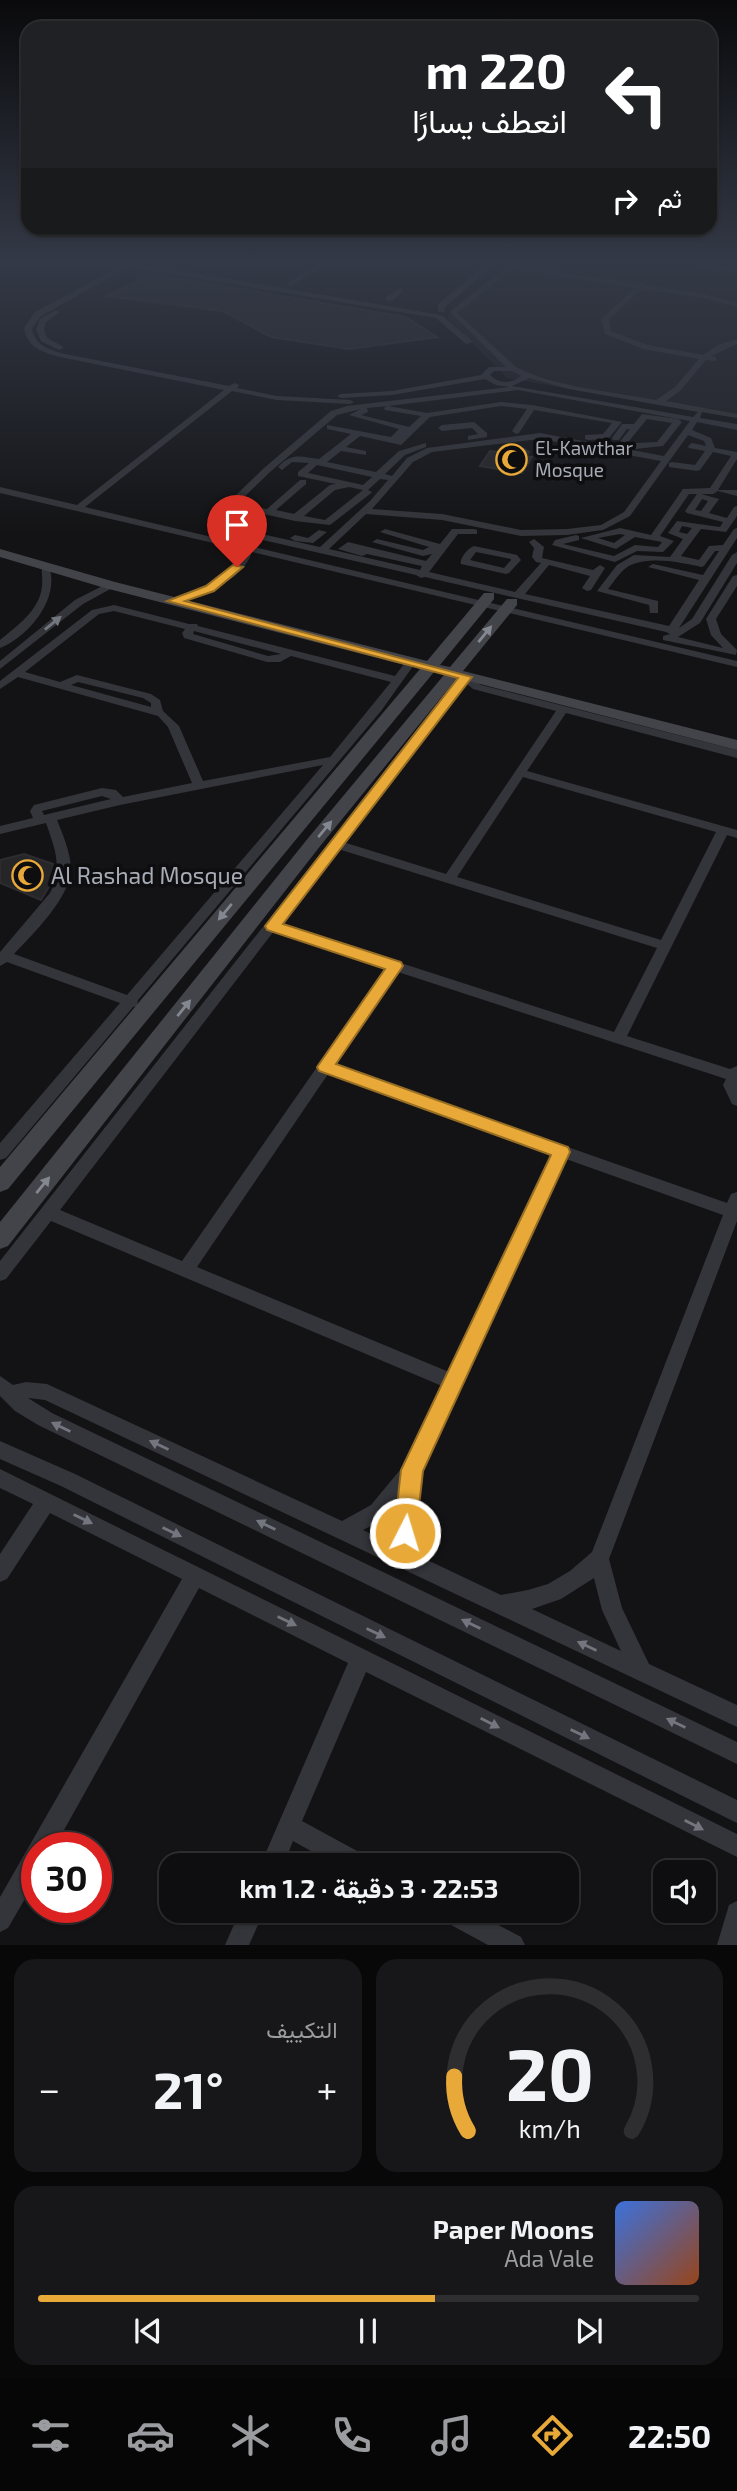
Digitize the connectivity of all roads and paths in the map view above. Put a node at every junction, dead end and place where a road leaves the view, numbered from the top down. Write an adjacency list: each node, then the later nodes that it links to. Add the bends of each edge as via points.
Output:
1 (59, 354): 13 (street)
2 (81, 354): 13 (street)
3 (495, 354): 9 (street)
4 (699, 354): 6 (street)
5 (712, 354): 6 (street)
6 (709, 355): 16 (street); 18 (street, via 686,392)
7 (489, 360): 8 (street)
8 (497, 368): 9 (street); 11 (street)
9 (513, 369): 10 (street)
10 (525, 374): 12 (street); 16 (street)
11 (485, 377): 13 (street, via 348,396); 14 (street)
12 (519, 382): 14 (street); 26 (street)
13 (238, 387): 14 (street, via 300,400 347,402); 63 (street)
14 (503, 387): 15 (street); 17 (street); 89 (street, via 338,411 214,521 227,529)
15 (580, 399): 23 (street); 26 (street)
16 (658, 402): 18 (street)
17 (493, 405): 19 (street); 20 (street); 28 (street)
18 (684, 406): 25 (street)
19 (470, 410): 22 (street); 28 (street)
20 (529, 411): 21 (street, via 547,417); 36 (street)
21 (551, 412): 23 (street); 34 (street)
22 (445, 413): 24 (street); 29 (street)
23 (568, 413): 34 (street, via 618,422)
24 (427, 415): 35 (street); 41 (street, via 391,408 360,410 353,415 402,425 403,430)
25 (737, 416)
26 (697, 417): 27 (street); 32 (street); 37 (street)
27 (737, 421)
28 (475, 422): 29 (street)
29 (454, 425): 35 (street)
30 (330, 427): 38 (street)
31 (636, 427): 34 (street); 40 (street); 40 (street, via 647,415 678,422 660,444)
32 (737, 427)
33 (442, 428): 39 (street, via 474,425)
34 (619, 428): 36 (street, via 601,438 541,426); 40 (street, via 612,442)
35 (408, 431): 41 (street)
36 (516, 431): 39 (street)
37 (687, 431): 45 (street, via 708,440); 48 (street)
38 (358, 433): 41 (street); 44 (street)
39 (482, 436): 42 (street)
40 (622, 443)
41 (378, 445): 42 (street); 49 (street)
42 (414, 446): 51 (street)
43 (692, 446): 45 (street)
44 (341, 448): 47 (street); 49 (street, via 363,453)
45 (711, 449): 46 (street); 48 (street, via 697,468)
46 (736, 454): 56 (street)
47 (315, 461): 49 (street); 50 (street, via 290,460); 51 (street, via 301,474 362,488); 52 (street)
48 (670, 465): 53 (street, via 557,437 524,436 430,450 410,460); 56 (street); 66 (street, via 627,514 603,527 521,533 442,517)
49 (349, 469): 51 (street)
50 (275, 473): 52 (street); 64 (street)
51 (380, 476): 53 (street)
52 (291, 477): 55 (street)
53 (394, 479): 60 (street)
54 (0, 481): 63 (street)
55 (303, 482): 61 (street); 62 (street, via 321,487)
56 (721, 486): 59 (street); 78 (street, via 713,491 686,491)
57 (0, 490): 63 (street)
58 (367, 492): 60 (street); 68 (street, via 333,487); 72 (street, via 332,522)
59 (737, 494)
60 (380, 495): 66 (street)
61 (287, 496): 62 (street); 67 (street)
62 (307, 500): 68 (street)
63 (89, 506): 86 (street); 104 (street)
64 (242, 509): 67 (street); 72 (street, via 225,521 301,539)
65 (737, 509): 71 (street, via 723,530)
66 (363, 511): 89 (street)
67 (269, 512): 68 (street)
68 (292, 517): 72 (street)
69 (414, 519): 73 (street)
70 (396, 520): 74 (street)
71 (701, 520): 80 (street); 80 (street, via 682,522 673,532)
72 (319, 527)
73 (458, 529): 76 (street); 95 (street)
74 (387, 530): 81 (street); 81 (street, via 436,546 427,553)
75 (737, 531): 85 (street)
76 (484, 534): 84 (street); 88 (street)
77 (633, 534): 78 (street); 79 (street, via 620,531); 83 (street)
78 (655, 536): 87 (street, via 668,540 660,550)
79 (586, 538): 82 (street); 83 (street)
80 (689, 538): 93 (street)
81 (377, 542): 95 (street, via 367,551)
82 (559, 545): 84 (street); 92 (street)
83 (620, 545): 87 (street)
84 (537, 547): 94 (street, via 537,557)
85 (726, 548): 93 (street, via 712,548 700,564); 101 (street)
86 (248, 549): 104 (street); 105 (street, via 237,567 210,588)
87 (632, 549): 92 (street, via 618,558)
88 (471, 550): 97 (street, via 464,562); 97 (street, via 515,559 508,570)
89 (321, 551): 99 (street)
90 (737, 555): 108 (street)
91 (3, 557): 96 (street)
92 (606, 557): 98 (street)
93 (669, 561): 101 (street); 107 (street, via 639,556 619,568 602,591 654,603)
94 (547, 562): 98 (street); 106 (street)
95 (429, 565): 99 (street)
96 (45, 566): 102 (street); 111 (street, via 49,591 43,604)
97 (499, 570): 104 (street)
98 (596, 574): 103 (street)
99 (421, 575): 104 (street)
100 (737, 578): 109 (street)
101 (706, 579): 110 (street)
102 (110, 585): 105 (street); 115 (street, one-way to 102, via 79,602)
103 (587, 588)
104 (485, 596): 106 (street); 106 (street); 114 (street)
105 (173, 601): 114 (street)
106 (511, 603): 110 (street); 113 (street); 117 (street, one-way to 106)
107 (654, 611)
108 (699, 616): 109 (street); 110 (street)
109 (711, 619): 112 (street, via 719,640)
110 (672, 633): 112 (street)
111 (0, 645)
112 (737, 654)
113 (737, 664)
114 (420, 665): 117 (street); 118 (street); 141 (street, one-way to 141)
115 (0, 666)
116 (16, 673): 118 (street, via 103,609 125,609 193,626 188,636 273,660 289,653); 119 (street); 125 (street, via 157,711 170,722)
117 (460, 675): 120 (street, via 477,687); 121 (street); 130 (street); 142 (street, one-way to 117, via 316,841)
118 (398, 680): 123 (street)
119 (0, 686)
120 (562, 711): 122 (street); 124 (street)
121 (737, 745)
122 (737, 754)
123 (331, 760): 125 (street); 136 (street)
124 (521, 773): 128 (street); 131 (street)
125 (199, 785): 126 (street, via 120,801 112,793 102,792 38,808)
126 (45, 818): 127 (street); 134 (street, via 64,862 64,879 57,894)
127 (0, 830)
128 (723, 830): 129 (street); 133 (street)
129 (737, 834)
130 (335, 844): 131 (street); 132 (street)
131 (448, 880): 133 (street)
132 (273, 926): 135 (street); 147 (street)
133 (665, 946): 137 (street)
134 (3, 958): 136 (street)
135 (395, 966): 137 (street); 138 (street)
136 (132, 1002): 144 (street)
137 (618, 1039): 139 (street)
138 (326, 1067): 143 (street); 149 (street)
139 (735, 1073): 140 (street, via 731,1084)
140 (737, 1101)
141 (65, 1104): 142 (street); 145 (street)
142 (98, 1116): 148 (street, one-way to 142)
143 (561, 1152): 146 (street); 151 (street)
144 (0, 1154)
145 (0, 1183)
146 (735, 1208): 158 (street)
147 (48, 1212): 149 (street); 150 (street)
148 (0, 1239)
149 (185, 1270): 151 (street)
150 (0, 1274)
151 (452, 1382): 154 (street)
152 (5, 1389): 157 (street, one-way to 152, via 47,1392); 166 (street, one-way to 152, via 46,1419)
153 (0, 1450): 167 (street, one-way to 167)
154 (412, 1470): 157 (street, via 378,1512); 159 (street, via 404,1518)
155 (0, 1478): 156 (street)
156 (46, 1501): 160 (street); 161 (street, one-way to 161)
157 (342, 1531): 159 (street)
158 (599, 1559): 162 (street, via 555,1592); 164 (street, via 612,1610)
159 (412, 1564): 162 (street)
160 (0, 1572)
161 (195, 1575): 163 (street, one-way to 163); 169 (street)
162 (499, 1605): 164 (street, one-way to 162)
163 (361, 1658): 168 (street); 170 (street, one-way to 170)
164 (642, 1672): 165 (street)
165 (737, 1716)
166 (737, 1753)
167 (737, 1812)
168 (288, 1826): 171 (street); 172 (street)
169 (50, 1832)
170 (737, 1846)
171 (277, 1853)
172 (338, 1853)
173 (21, 1883): 175 (street)
174 (737, 1913): 180 (street)
175 (0, 1920)
176 (247, 1923): 178 (street)
177 (471, 1923): 179 (street)
178 (237, 1945)
179 (513, 1945)
180 (729, 1945)

